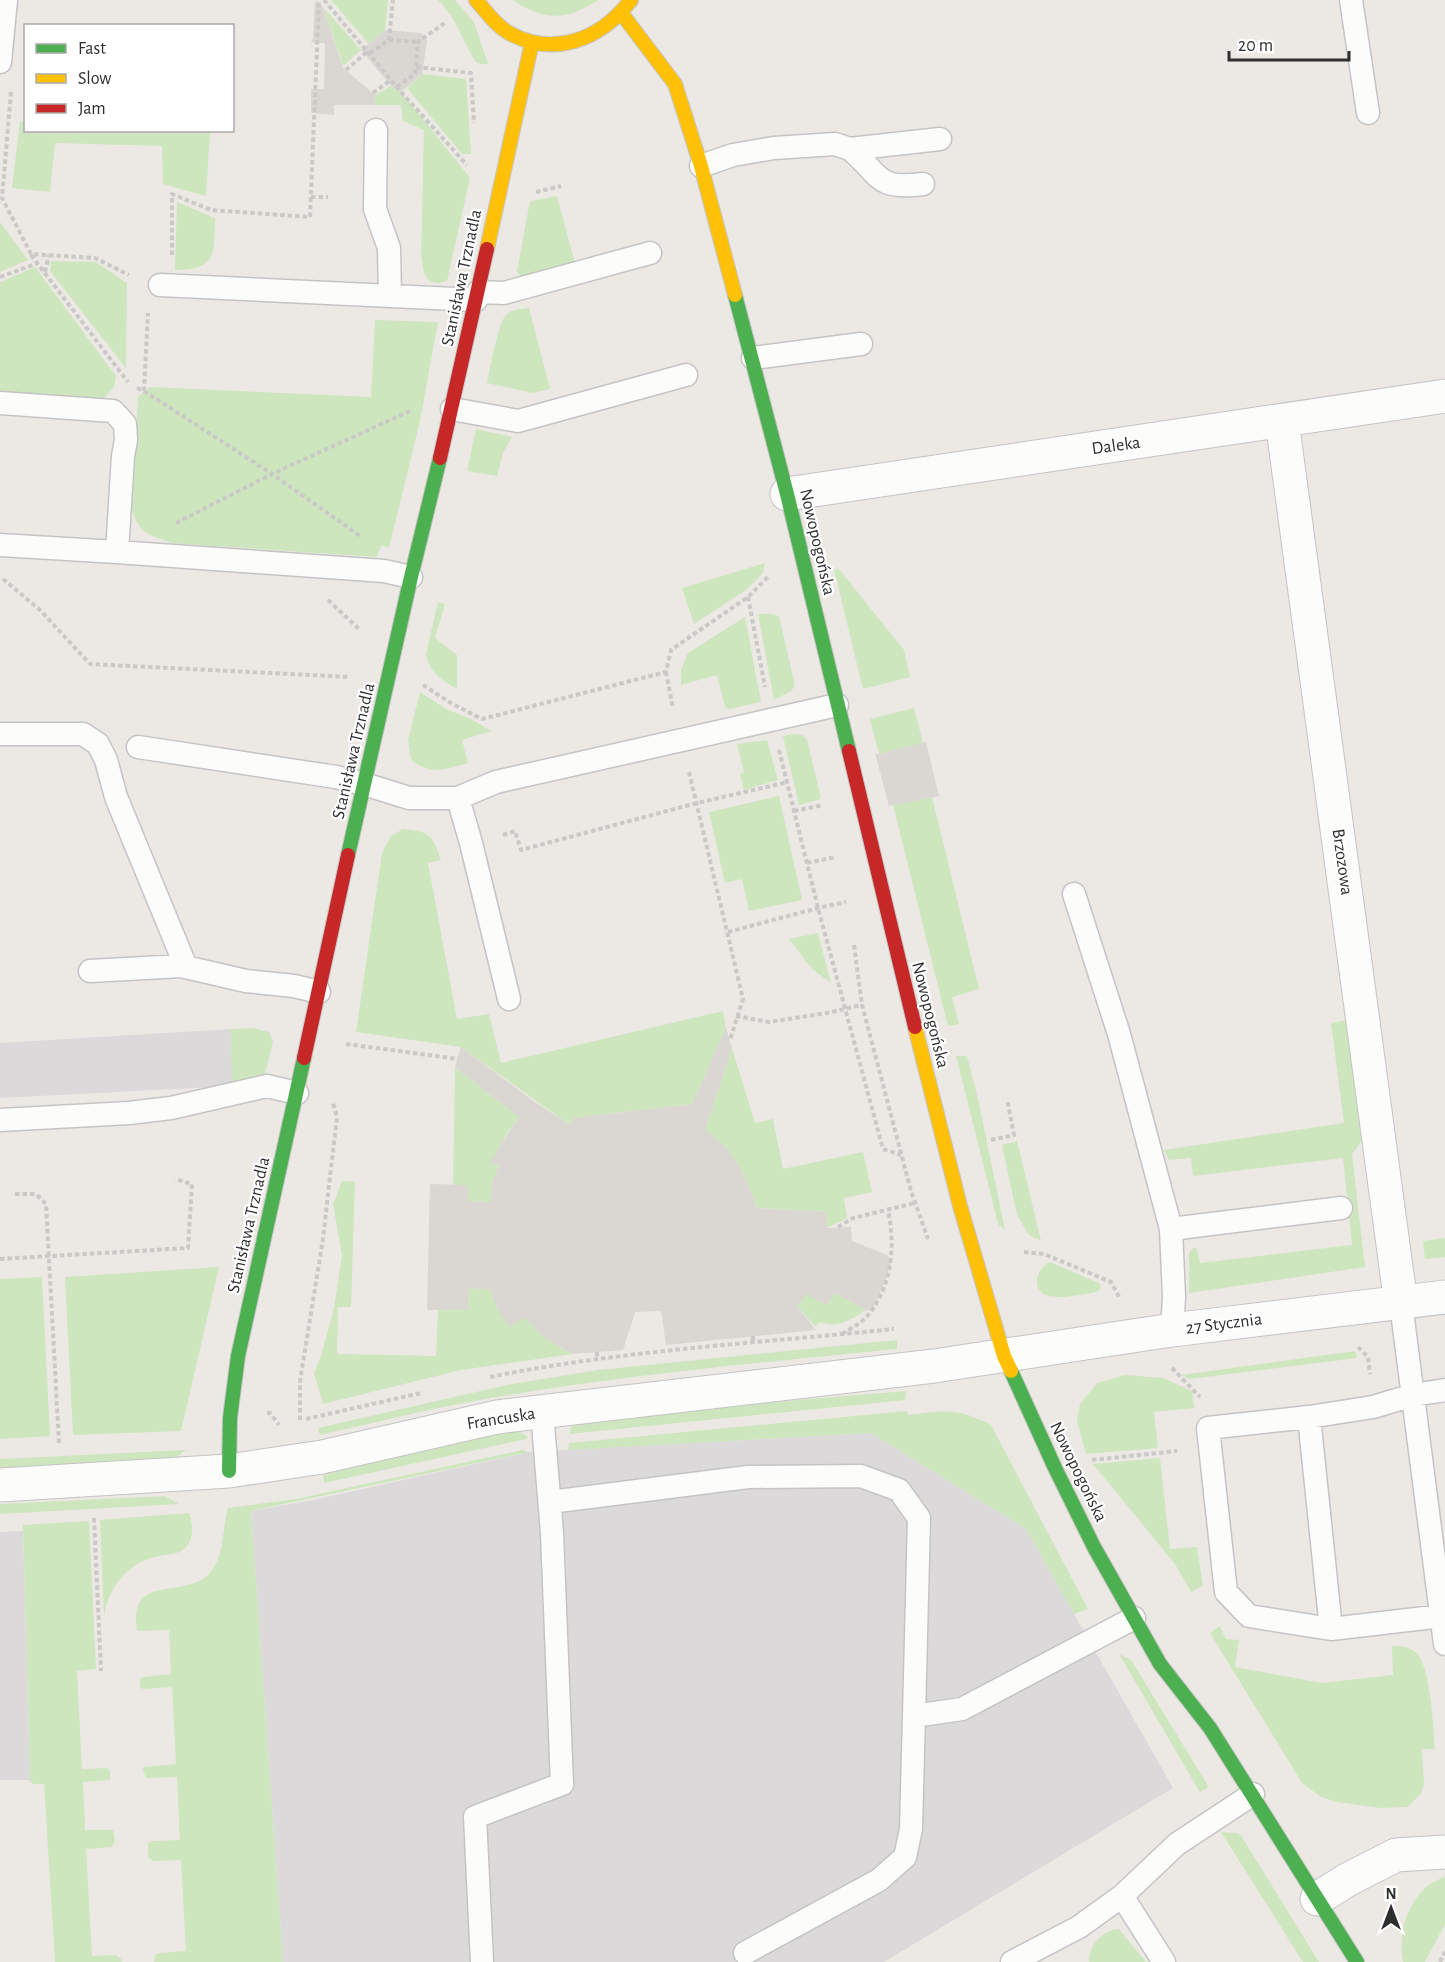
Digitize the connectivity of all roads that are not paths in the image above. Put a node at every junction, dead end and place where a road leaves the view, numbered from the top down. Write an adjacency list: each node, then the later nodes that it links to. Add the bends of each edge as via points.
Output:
1 (6, 0): 7 (lane)
2 (476, 0): 6 (street, via 488,16 509,32)
3 (631, 0): 5 (street)
4 (1351, 0): 8 (lane)
5 (622, 14): 6 (street, via 607,28 571,43); 12 (street, Nowopogońska, via 675,84)
6 (532, 42): 17 (street, Stanisława Trznadla)
7 (0, 62)
8 (1368, 113)
9 (376, 130): 16 (lane, via 375,209 389,248)
10 (940, 139): 11 (lane)
11 (850, 149): 12 (lane, via 836,144 774,148); 13 (lane, via 884,182 902,186)
12 (701, 166): 19 (street, Nowopogońska)
13 (923, 184)
14 (650, 253): 17 (lane, via 504,293)
15 (160, 285): 16 (lane)
16 (390, 296): 17 (lane)
17 (477, 296): 23 (street, Stanisława Trznadla)
18 (861, 344): 19 (lane)
19 (753, 358): 25 (street, Nowopogońska)
20 (686, 375): 23 (lane, via 518,421)
21 (1445, 396): 24 (street, Daleka)
22 (0, 403): 27 (lane, via 113,411 125,424)
23 (452, 409): 28 (street, Stanisława Trznadla)
24 (1282, 421): 25 (street, Daleka); 44 (street, Brzozowa)
25 (787, 494): 29 (street, Nowopogońska)
26 (0, 545): 27 (lane)
27 (117, 552): 28 (lane, via 384,571)
28 (411, 578): 32 (street, Stanisława Trznadla)
29 (837, 705): 33 (lane, via 496,782); 46 (street, Nowopogońska, via 960,1206)
30 (0, 734): 35 (lane, via 83,734 99,744 124,818)
31 (138, 747): 32 (lane)
32 (364, 784): 33 (lane, via 409,798); 37 (street, Stanisława Trznadla)
33 (458, 798): 38 (lane)
34 (1074, 894): 42 (lane, via 1119,1034)
35 (186, 967): 36 (lane); 37 (lane)
36 (90, 971)
37 (319, 992): 39 (street, Stanisława Trznadla)
38 (509, 999)
39 (297, 1092): 40 (lane, via 267,1086 171,1108); 51 (street, Stanisława Trznadla, via 238,1356 230,1418)
40 (0, 1120)
41 (1341, 1208): 42 (lane)
42 (1171, 1229): 45 (lane)
43 (1445, 1298): 44 (street, 27 Stycznia)
44 (1401, 1304): 45 (street, 27 Stycznia); 48 (lane)
45 (1172, 1330): 46 (street, 27 Stycznia)
46 (1004, 1356): 49 (street, Francuska); 55 (street, Nowopogońska, via 1094,1547)
47 (1445, 1390): 48 (lane)
48 (1413, 1395): 50 (lane, via 1373,1407); 54 (lane)
49 (543, 1412): 51 (street, Francuska, via 497,1417 322,1457); 53 (lane)
50 (1309, 1417): 56 (lane); 56 (lane, via 1208,1428 1226,1592 1249,1616)
51 (229, 1471): 52 (street, Francuska)
52 (0, 1485)
53 (550, 1502): 58 (lane, via 748,1477 861,1476 899,1490 919,1518); 65 (lane, via 562,1784 475,1816)
54 (1442, 1616): 56 (lane); 57 (lane)
55 (1134, 1618): 58 (lane, via 962,1709); 59 (street, Nowopogońska, via 1160,1664 1210,1728)
56 (1331, 1629)
57 (1445, 1644)
58 (914, 1716): 63 (lane, via 910,1829 905,1857 879,1880)
59 (1253, 1794): 61 (lane, via 1177,1844); 62 (street, Nowopogońska)
60 (1445, 1852): 62 (street, via 1396,1855)
61 (1122, 1896): 64 (lane); 67 (lane)
62 (1317, 1899): 68 (street, Nowopogońska)
63 (745, 1953)
64 (1044, 1954): 66 (lane)
65 (482, 1962)
66 (1012, 1962)
67 (1164, 1962)
68 (1357, 1962)

